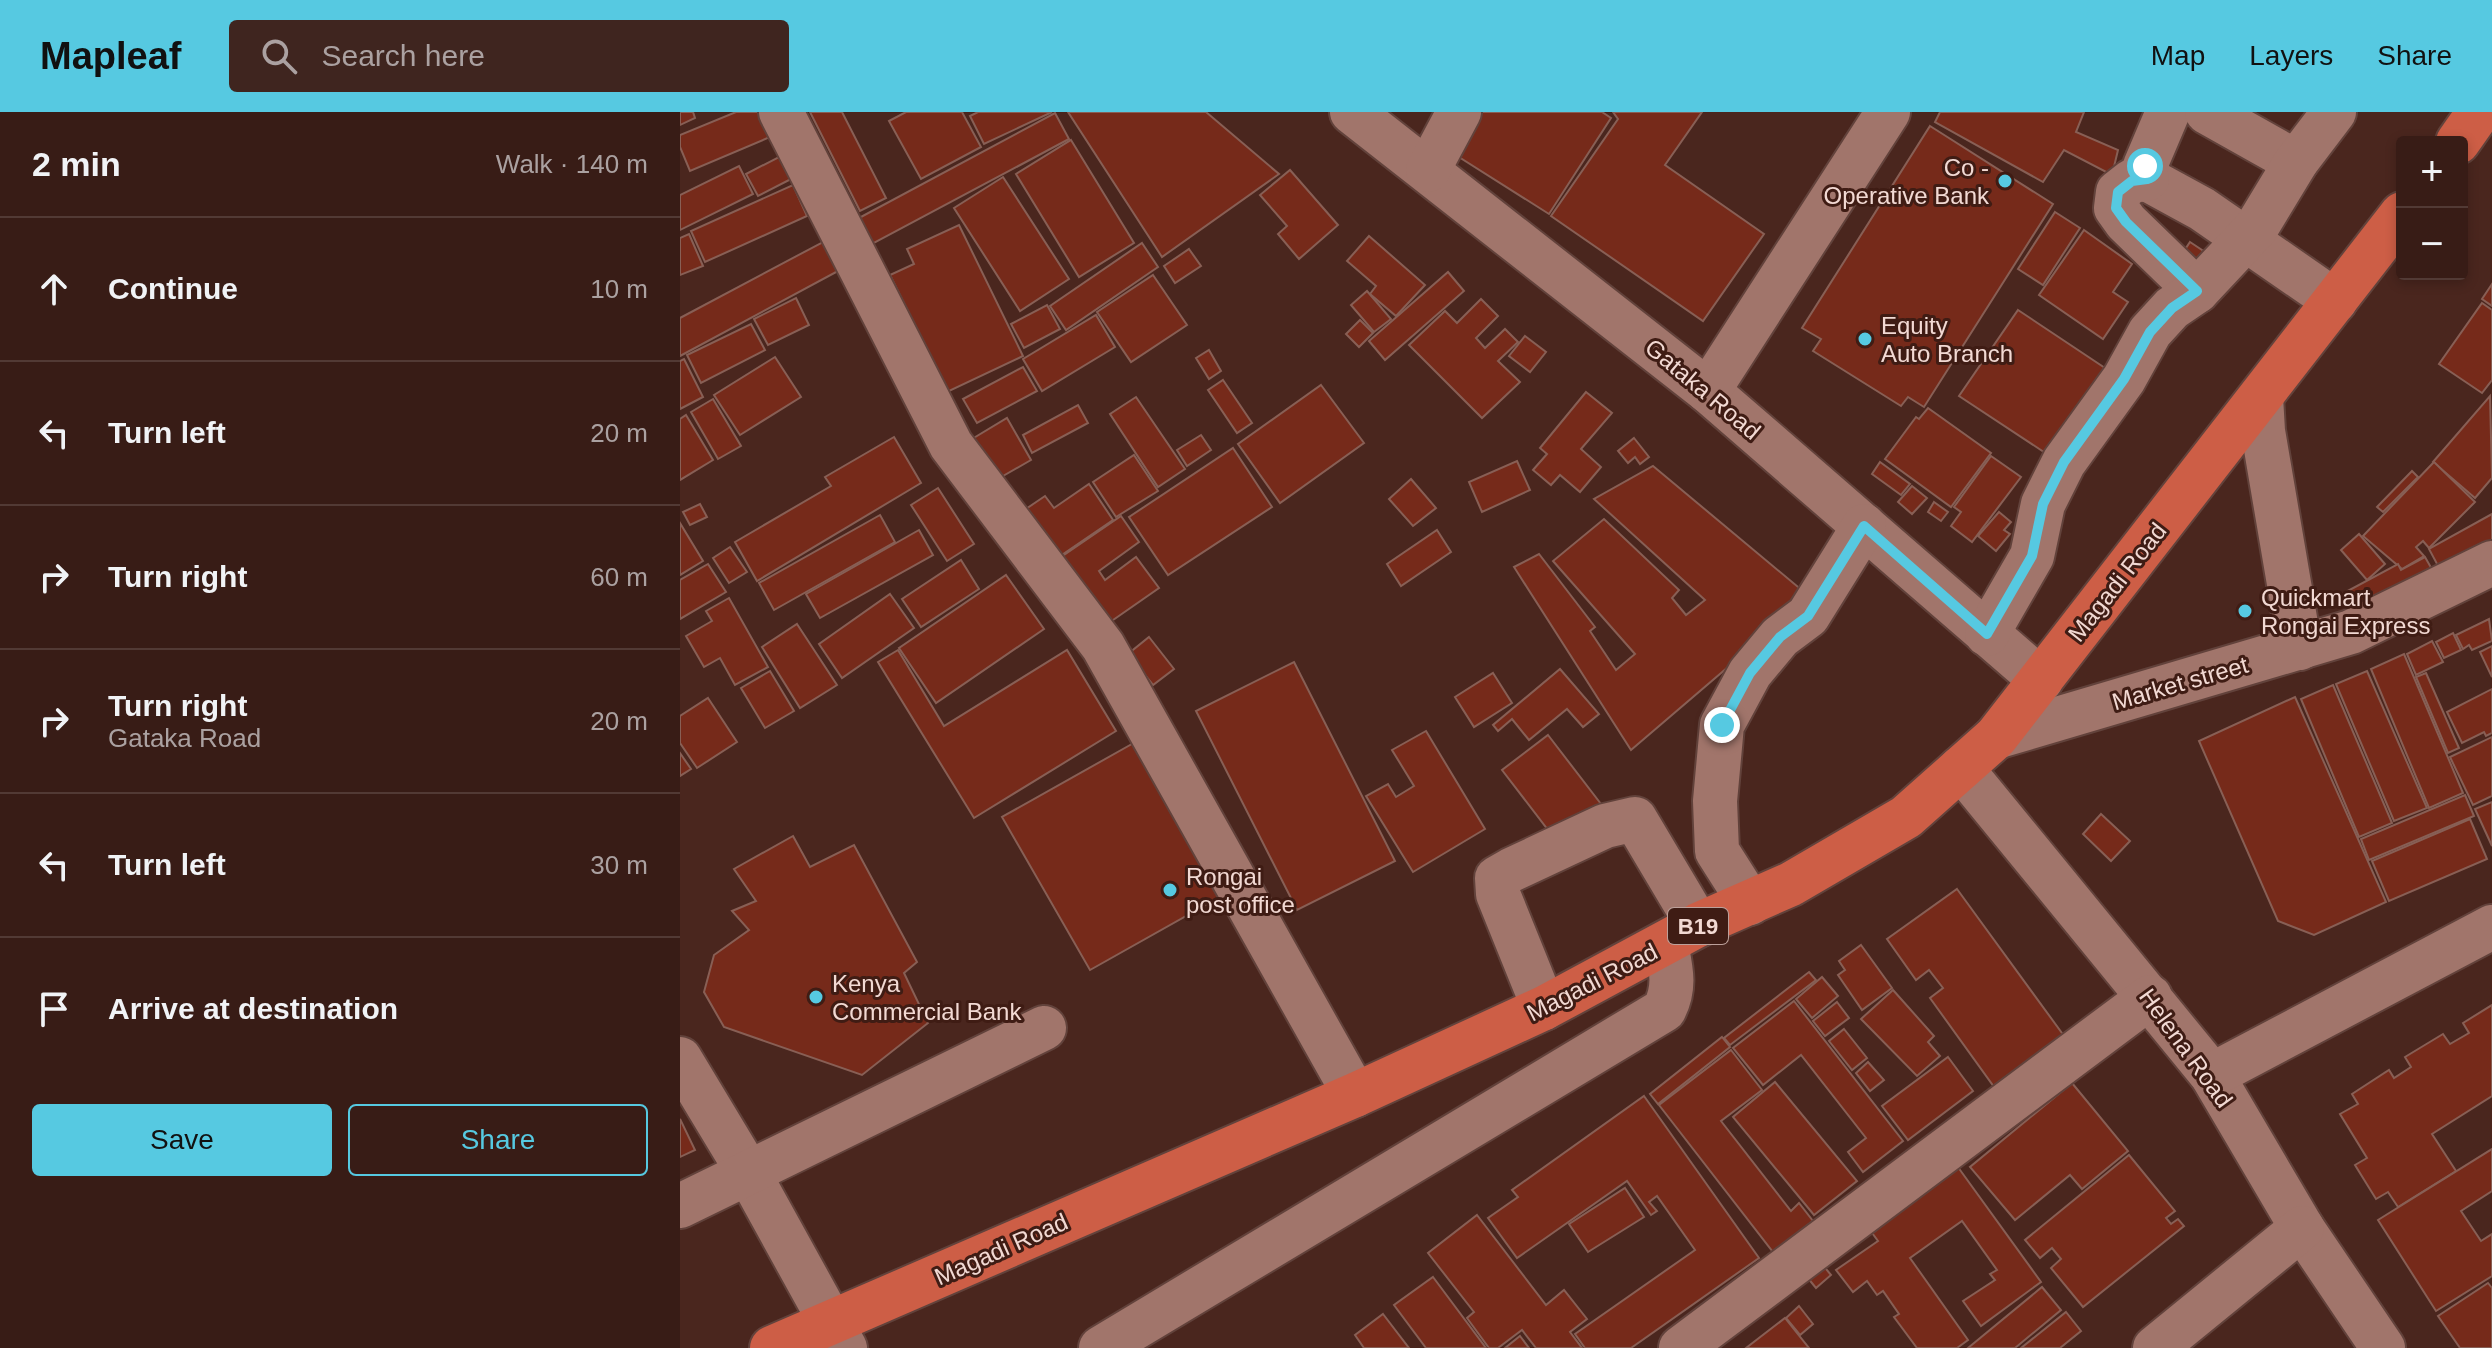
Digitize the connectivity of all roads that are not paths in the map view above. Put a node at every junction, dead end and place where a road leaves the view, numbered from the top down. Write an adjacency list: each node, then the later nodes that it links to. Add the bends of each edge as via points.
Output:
1 (781, 112): 34 (street, via 951,445 1103,646)
2 (1352, 112): 11 (street, Gataka Road)
3 (1459, 112): 11 (street)
4 (1888, 112): 17 (street)
5 (2168, 112): 12 (street, via 2145,166)
6 (2207, 112): 10 (street)
7 (2334, 112): 10 (street)
8 (2479, 112): 9 (highway)
9 (2462, 136)
10 (2296, 162): 14 (street)
11 (1428, 170): 17 (street, Gataka Road)
12 (2147, 179): 14 (street); 15 (street, via 2132,181 2118,192 2116,208)
13 (2396, 222): 16 (highway, Magadi Road / B19)
14 (2246, 238): 15 (street); 16 (street)
15 (2197, 291): 21 (street, via 2150,332 2124,379 2064,462 2043,504 2032,556)
16 (2335, 301): 18 (highway, Magadi Road / B19)
17 (1708, 391): 19 (street, Gataka Road)
18 (2261, 397): 22 (street); 23 (highway, Magadi Road / B19)
19 (1864, 526): 21 (street, Gataka Road); 26 (street, via 1808,616 1780,637 1750,673 1722,725 1717,851)
20 (2492, 563): 22 (street, Market street, via 2351,632)
21 (1987, 634): 23 (street, Gataka Road)
22 (2300, 648): 24 (street, Market street)
23 (2041, 680): 24 (highway, Magadi Road / B19)
24 (1996, 737): 25 (highway, Magadi Road / B19)
25 (1961, 768): 26 (highway, Magadi Road / B19, via 1906,817); 29 (street, Helena Road)
26 (1750, 903): 28 (highway, Magadi Road / B19)
27 (2492, 928): 33 (street)
28 (1682, 934): 30 (highway, Magadi Road / B19); 30 (street, via 1635,819 1605,826 1511,870 1497,878 1498,894); 40 (street, via 1664,1010)
29 (2150, 997): 33 (street, Helena Road); 41 (street)
30 (1544, 1008): 34 (highway, Magadi Road / B19)
31 (1044, 1028): 35 (street)
32 (680, 1059): 35 (street)
33 (2212, 1075): 37 (street, Helena Road)
34 (1355, 1095): 38 (highway, Magadi Road / B19)
35 (748, 1172): 36 (street); 38 (street)
36 (680, 1206)
37 (2302, 1228): 42 (street); 43 (street, Helena Road)
38 (826, 1337): 39 (highway, Magadi Road / B19)
39 (772, 1348)
40 (1101, 1348)
41 (1681, 1348)
42 (2155, 1348)
43 (2383, 1348)

